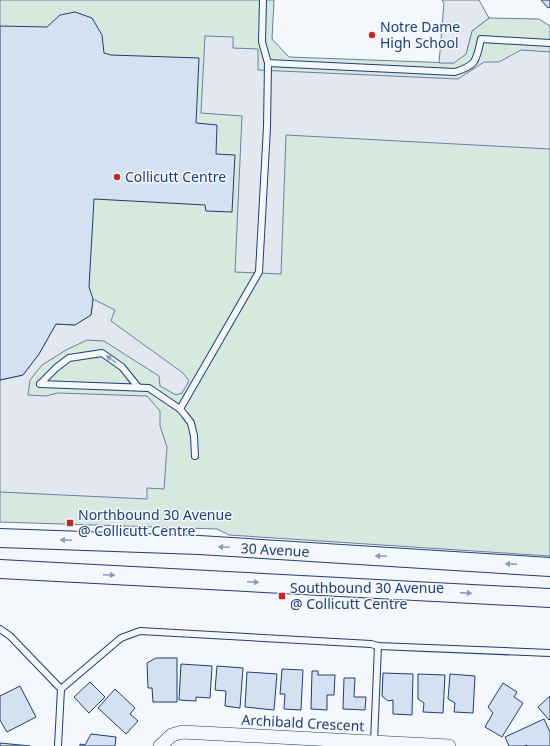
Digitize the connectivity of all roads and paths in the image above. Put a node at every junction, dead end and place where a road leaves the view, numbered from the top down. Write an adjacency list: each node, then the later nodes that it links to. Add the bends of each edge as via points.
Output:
1 (263, 0): 3 (lane, via 262,42)
2 (550, 43): 3 (lane, via 481,39 477,56 470,67 454,72)
3 (268, 63): 5 (lane, via 259,272)
4 (138, 387): 4 (lane, one-way to 4, via 122,367 102,353 69,358 40,384); 5 (lane, via 149,388)
5 (180, 409): 6 (lane, via 191,423)
6 (195, 456)
7 (0, 538): 8 (main road, 30 Avenue, one-way to 7, via 199,545)
8 (550, 566)
9 (0, 569): 10 (main road, one-way to 10)
10 (550, 598)
11 (0, 629): 14 (lane, via 10,636)
12 (378, 646): 13 (lane); 14 (lane, via 140,631 121,638); 15 (lane)
13 (550, 653)
14 (61, 689): 16 (lane)
15 (374, 742): 17 (street, Archibald Crescent, via 182,732 172,735); 18 (street, Archibald Crescent)
16 (58, 746)
17 (160, 746)
18 (449, 746)

